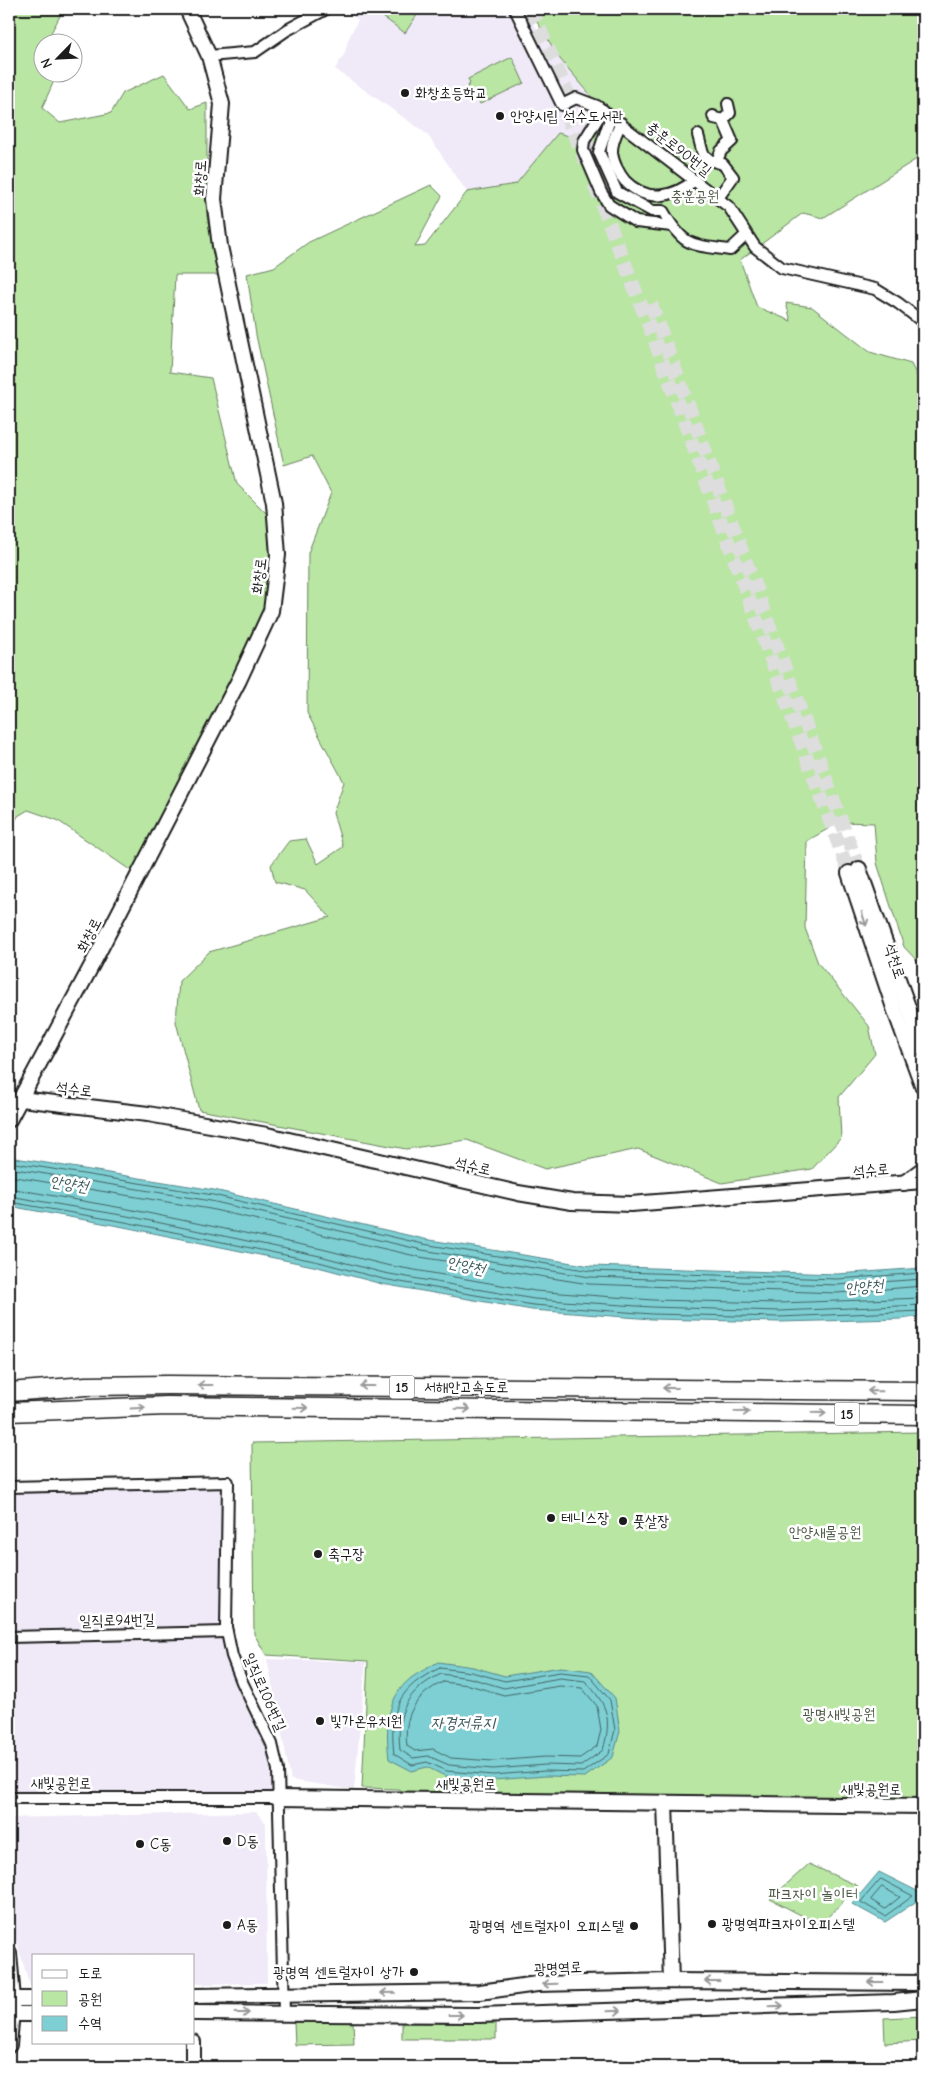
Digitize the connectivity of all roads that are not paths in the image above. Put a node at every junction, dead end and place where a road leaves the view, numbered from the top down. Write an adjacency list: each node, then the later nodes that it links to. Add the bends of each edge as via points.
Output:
1 (187, 9): 4 (street, 화창로)
2 (326, 9): 4 (street, via 255,52)
3 (515, 9): 6 (street, 충훈로90번길, via 562,105 576,98)
4 (209, 56): 25 (street, 화창로, via 222,104 214,199 220,246 274,503 278,555 271,611 240,680)
5 (728, 104): 12 (street, via 730,113 718,118 732,141 721,151)
6 (607, 113): 7 (street, 충훈로90번길); 9 (street); 11 (street, via 584,141)
7 (621, 123): 10 (street, via 614,137); 13 (street, 충훈로90번길)
8 (698, 136): 12 (street, via 703,154)
9 (599, 152): 10 (street); 11 (street); 15 (street)
10 (612, 153): 14 (street, via 620,175)
11 (586, 158): 18 (street)
12 (717, 161): 17 (street, via 733,177)
13 (695, 180): 16 (street, via 684,189); 17 (street, 충훈로90번길)
14 (632, 187): 15 (street); 16 (street, via 645,195)
15 (617, 192): 18 (street); 19 (street, via 652,211)
16 (661, 196): 19 (street)
17 (718, 198): 21 (street, 충훈로90번길, via 729,207)
18 (609, 205): 20 (street, via 636,222)
19 (664, 211): 20 (street)
20 (672, 226): 21 (street, via 696,247 730,250)
21 (746, 235): 22 (street, 충훈로90번길, via 755,247 782,268 875,290)
22 (923, 322)
23 (923, 1049): 24 (street, 석천로, one-way to 24, via 854,871 895,1011)
24 (923, 1087)
25 (21, 1099): 26 (street, 화창로); 29 (street, 석수로, via 148,1114 267,1135 518,1193 572,1202 631,1204)
26 (9, 1120)
27 (923, 1169): 29 (street)
28 (923, 1181): 29 (street, 석수로)
29 (902, 1184): 30 (street)
30 (923, 1190)
31 (9, 1385): 32 (highway)
32 (86, 1386): 33 (highway, 서해안고속도로 / 15, one-way to 32); 34 (highway, 서해안고속도로 / 15)
33 (923, 1391)
34 (9, 1392)
35 (90, 1410): 36 (highway, 서해안고속도로 / 15); 37 (highway, 서해안고속도로 / 15, one-way to 37, via 167,1406); 38 (highway)
36 (9, 1412)
37 (923, 1414)
38 (9, 1421)
39 (9, 1487): 40 (street, 일직로106번길, via 228,1482)
40 (227, 1632): 41 (street, 일직로94번길); 43 (street, 일직로106번길, via 242,1682 272,1744 278,1770)
41 (9, 1637)
42 (9, 1798): 43 (street, 새빛공원로)
43 (277, 1798): 44 (street, 새빛공원로); 49 (street, 일직로106번길)
44 (665, 1803): 45 (street, 새빛공원로); 47 (street)
45 (923, 1806)
46 (9, 1953): 51 (street)
47 (671, 1981): 48 (street, 광명역로, one-way to 47); 49 (street, 광명역로, one-way to 49, via 537,1984 480,1992)
48 (923, 1983)
49 (284, 1994): 50 (street, 광명역로); 57 (street, 일직로106번길)
50 (195, 1996)
51 (13, 1999): 52 (street); 58 (street)
52 (32, 1999)
53 (923, 1999): 54 (street)
54 (894, 2002): 55 (street); 57 (street, one-way to 54, via 478,2015)
55 (923, 2007)
56 (195, 2013): 57 (street, one-way to 57)
57 (284, 2013)
58 (13, 2014): 59 (street); 61 (street)
59 (32, 2014)
60 (192, 2044): 62 (street)
61 (9, 2045)
62 (193, 2067)

